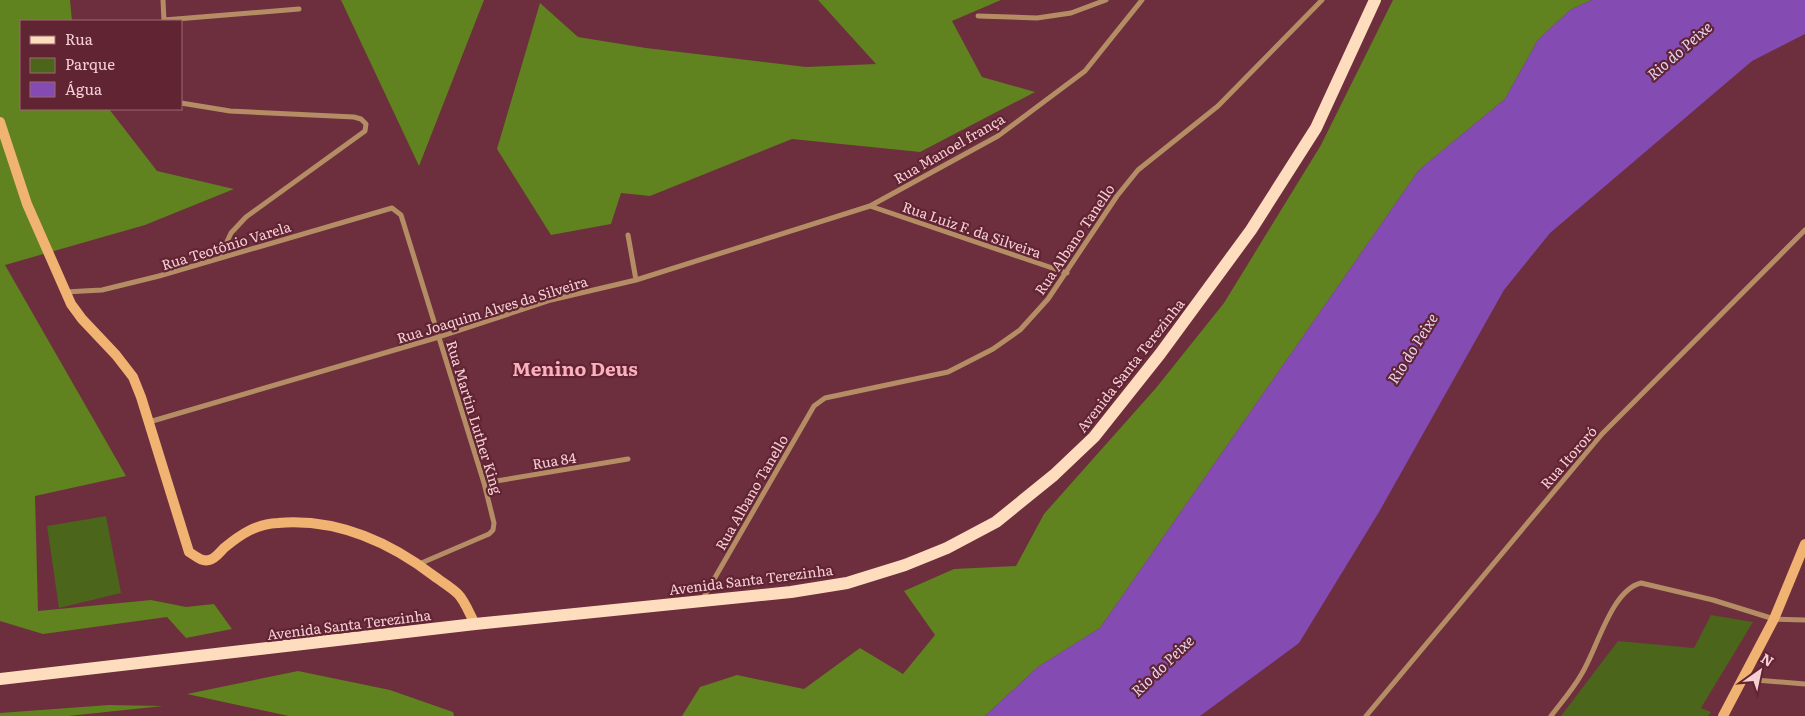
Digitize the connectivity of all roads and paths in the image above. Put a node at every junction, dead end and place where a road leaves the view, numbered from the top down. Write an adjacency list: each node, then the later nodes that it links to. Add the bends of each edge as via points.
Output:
1 (163, 0): 8 (street)
2 (1106, 0): 7 (street, via 1071,13 1037,18)
3 (1142, 0): 11 (street, Rua Manoel frança, via 1093,64 1078,76 998,136)
4 (1322, 0): 16 (street, Rua Albano Tanello, via 1218,106 1138,170 1117,196)
5 (1375, 0): 25 (main road, Avenida Santa Terezinha, via 1316,128 1251,230 1094,437 1054,475 996,522 947,548 905,565 847,583)
6 (300, 9): 8 (street)
7 (978, 16)
8 (164, 20)
9 (182, 103): 15 (street, via 230,111 354,118 366,124 365,131 246,217 231,233)
10 (0, 122): 18 (street, via 27,204)
11 (870, 206): 16 (street, Rua Luiz F. da Silveira); 17 (street, Rua Joaquim Alves da Silveira)
12 (392, 208): 15 (street, Rua Teotônio Varela); 19 (street, Rua Martin Luther King, via 400,215)
13 (1805, 230): 32 (street, Rua Itororó, via 1602,434)
14 (628, 235): 17 (street)
15 (220, 257): 18 (street, Rua Teotônio Varela, via 123,286)
16 (1067, 273): 25 (street, Rua Albano Tanello, via 1020,330 963,366 825,398 814,406)
17 (636, 280): 19 (street, Rua Joaquim Alves da Silveira, via 551,300)
18 (65, 292): 20 (street, via 82,319 116,355 132,378)
19 (439, 336): 20 (street, Rua Joaquim Alves da Silveira); 22 (street, Rua Martin Luther King)
20 (149, 422): 24 (street, via 189,552 201,560 211,560 244,532 261,525 298,522 371,537)
21 (628, 459): 22 (street, Rua 84)
22 (484, 483): 24 (street, Rua Martin Luther King, via 493,530)
23 (1805, 544): 26 (street)
24 (419, 564): 28 (street, via 459,595)
25 (702, 601): 28 (main road, Avenida Santa Terezinha)
26 (1774, 619): 27 (street); 30 (street); 33 (street, via 1704,598 1641,583 1633,585 1617,602 1581,675)
27 (1805, 620)
28 (475, 624): 29 (main road, Avenida Santa Terezinha)
29 (0, 679)
30 (1742, 679): 31 (street); 34 (street)
31 (1805, 684)
32 (1366, 716)
33 (1551, 716)
34 (1723, 716)

